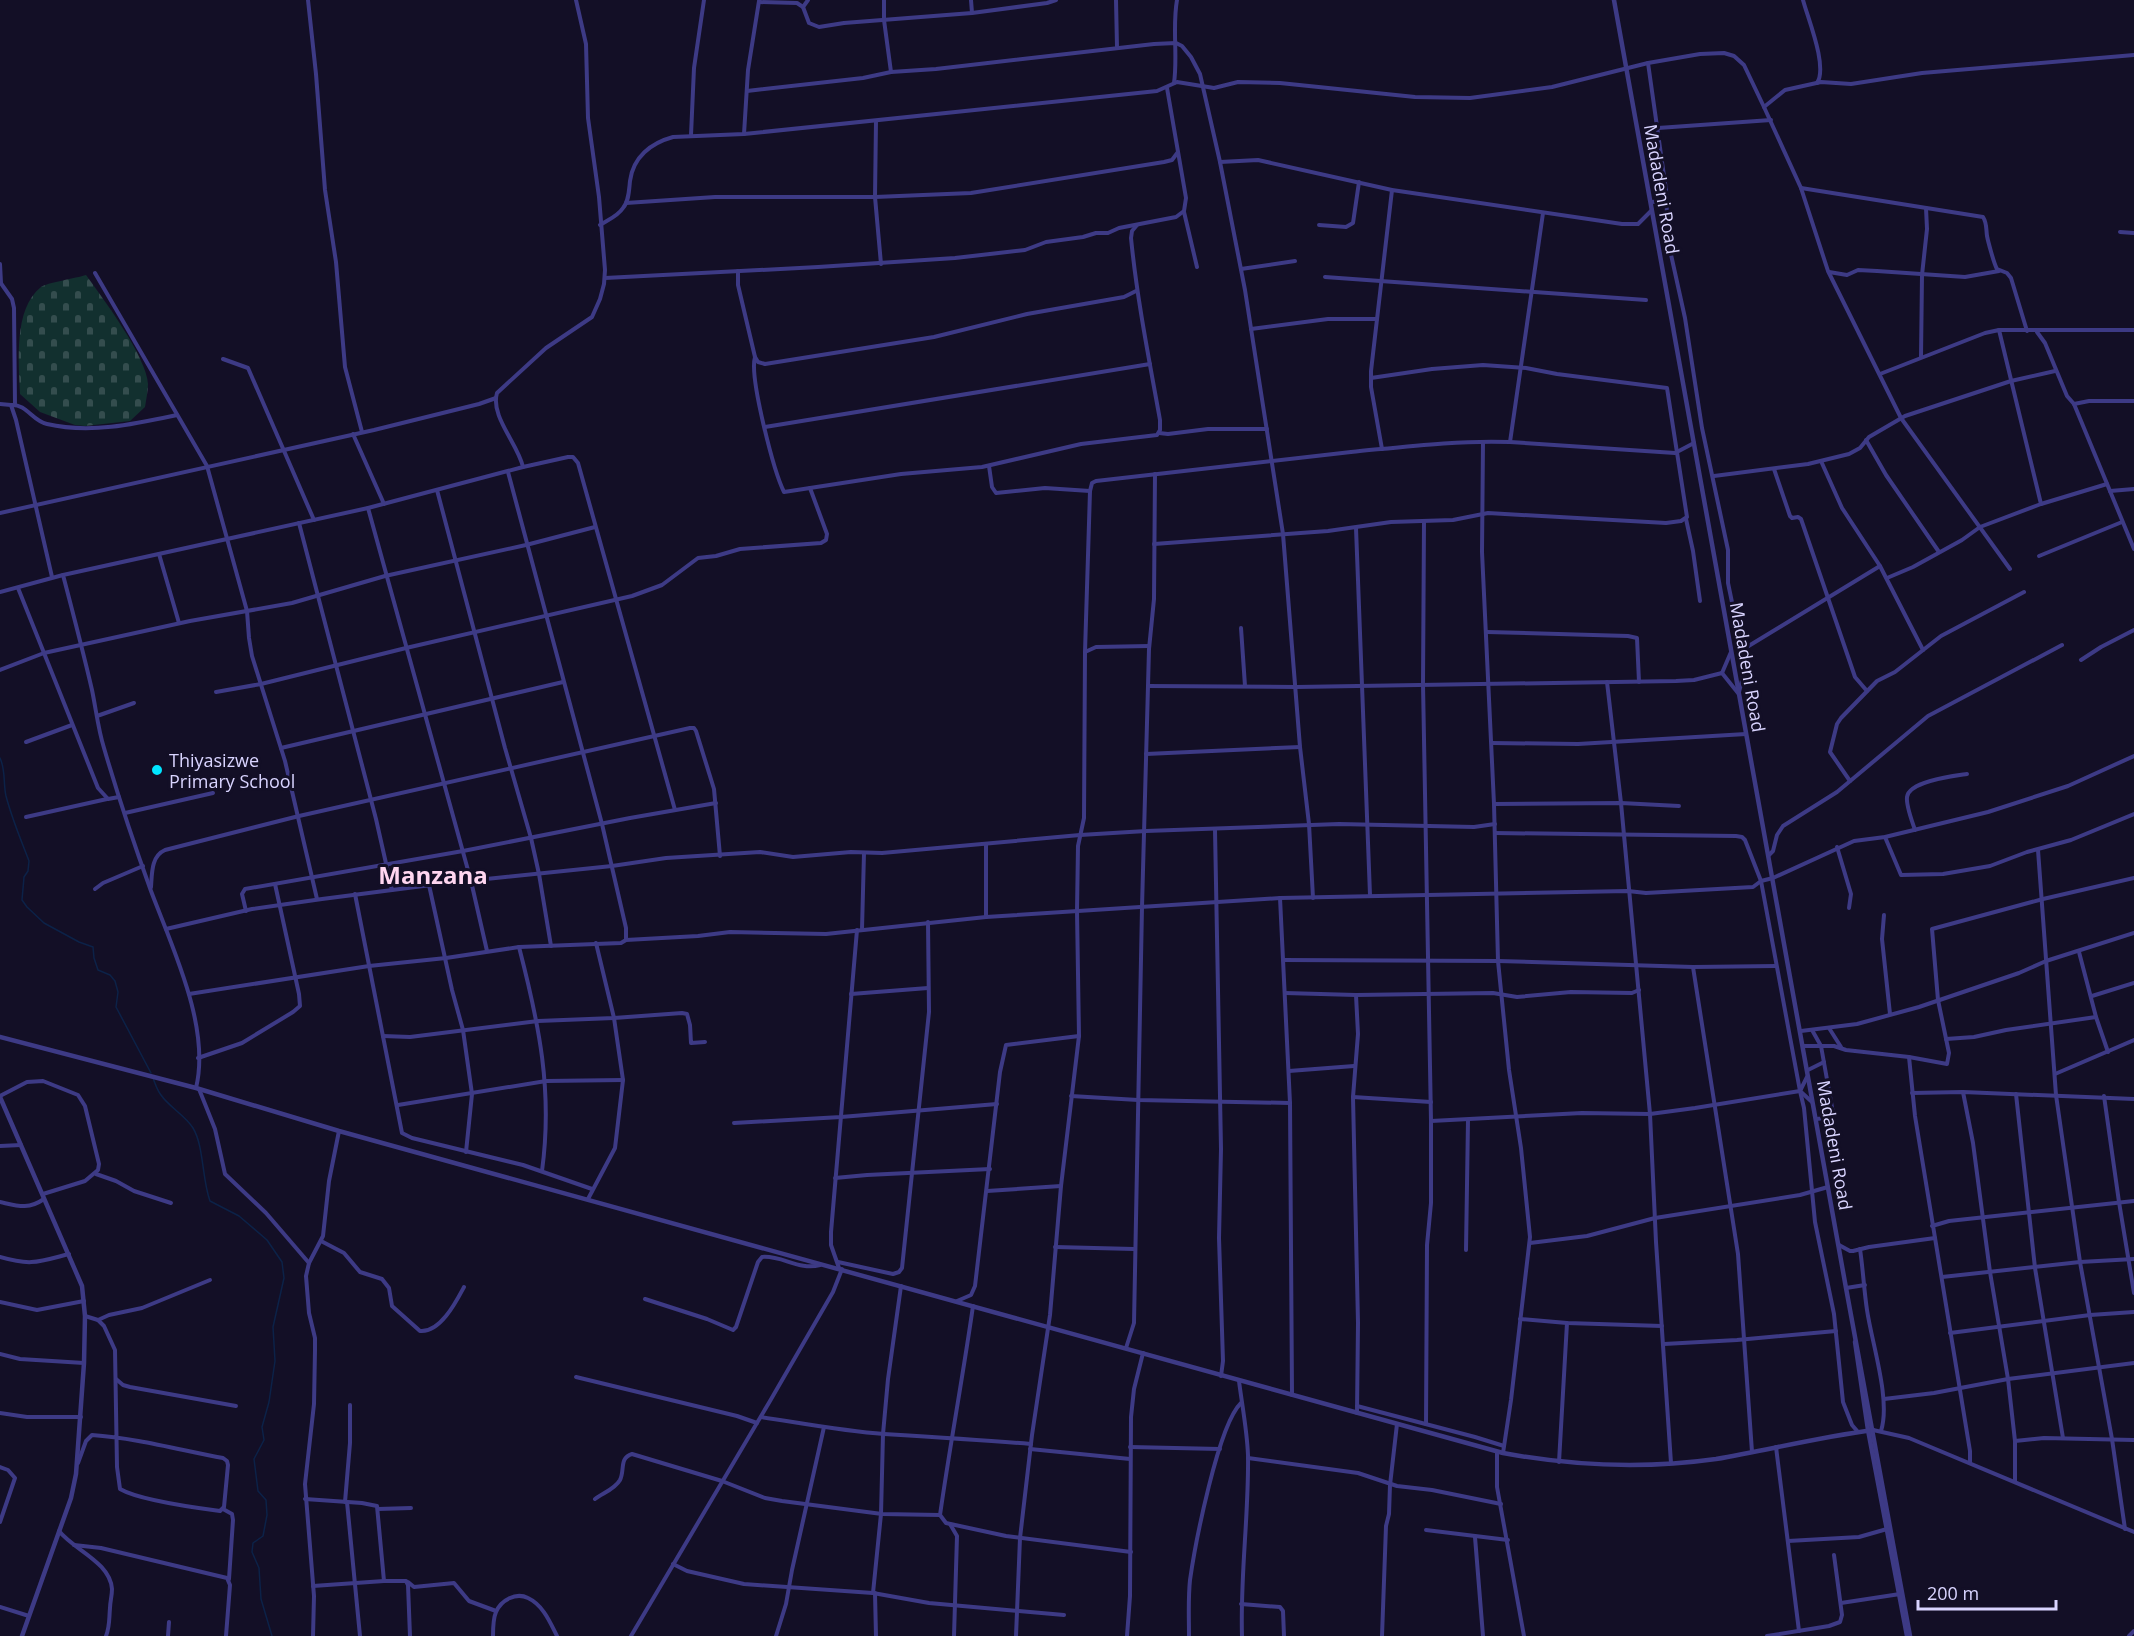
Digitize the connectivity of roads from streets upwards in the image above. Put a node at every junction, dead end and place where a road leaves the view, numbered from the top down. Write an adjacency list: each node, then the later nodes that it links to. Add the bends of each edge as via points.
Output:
1 (308, 0): 92 (street, via 345,367)
2 (576, 0): 46 (street, via 586,44 588,118)
3 (704, 0): 32 (street, via 693,68)
4 (808, 0): 13 (street)
5 (884, 0): 15 (street)
6 (971, 0): 14 (street)
7 (1056, 0): 14 (street)
8 (1116, 0): 17 (street)
9 (1177, 0): 16 (street)
10 (1614, 0): 20 (street, Madadeni Road)
11 (1803, 0): 23 (street, via 1820,63 1821,76)
12 (759, 1): 13 (street, via 793,1); 26 (street)
13 (803, 7): 15 (street, via 808,23 817,27)
14 (972, 13): 15 (street)
15 (884, 20): 21 (street)
16 (1176, 43): 17 (street); 22 (street); 24 (street, via 1191,57)
17 (1118, 47): 21 (street)
18 (2134, 55): 23 (street, via 1922,73 1851,84)
19 (1648, 63): 20 (street); 27 (street, via 1700,54 1730,54 1744,64); 30 (street)
20 (1628, 70): 24 (street, via 1552,87 1470,98 1415,97 1280,83 1238,82); 40 (street, Madadeni Road)
21 (891, 72): 26 (street)
22 (1174, 83): 24 (street); 25 (street)
23 (1816, 84): 27 (street, via 1785,90)
24 (1204, 87): 34 (street)
25 (1167, 88): 29 (street); 33 (street)
26 (747, 91): 31 (street)
27 (1764, 107): 28 (street)
28 (1771, 120): 30 (street); 36 (street)
29 (876, 121): 31 (street); 38 (street)
30 (1658, 128): 39 (street)
31 (744, 134): 32 (street)
32 (691, 135): 41 (street, via 663,140 636,160)
33 (1178, 152): 38 (street, via 1172,160 1164,162 994,190); 44 (street, via 1186,198)
34 (1220, 162): 35 (street, via 1258,160); 55 (street)
35 (1359, 182): 37 (street); 48 (street, via 1353,223 1346,227)
36 (1801, 188): 42 (street); 57 (street)
37 (1392, 190): 45 (street); 63 (street)
38 (875, 197): 41 (street, via 736,197); 53 (street)
39 (1667, 201): 40 (street); 110 (street, via 1668,241)
40 (1651, 202): 43 (street, Madadeni Road)
41 (626, 203): 46 (street)
42 (1926, 208): 58 (street, via 1985,219 1994,264); 60 (street)
43 (1652, 210): 45 (street, via 1634,225); 98 (street, Madadeni Road)
44 (1184, 211): 47 (street, via 1176,217); 54 (street)
45 (1543, 213): 66 (street)
46 (600, 225): 62 (street)
47 (1137, 225): 53 (street, via 1019,251); 65 (street, via 1131,238)
48 (1320, 225)
49 (2120, 232): 50 (street)
50 (2134, 233)
51 (1295, 261): 55 (street)
52 (0, 264): 64 (street)
53 (881, 264): 56 (street)
54 (1197, 267)
55 (1241, 269): 69 (street)
56 (738, 271): 62 (street); 74 (street)
57 (1828, 271): 60 (street, via 1839,275 1858,270); 80 (street)
58 (1999, 271): 60 (street, via 1965,277); 72 (street, via 2011,278)
59 (94, 273): 88 (street)
60 (1922, 275): 75 (street)
61 (1325, 276): 63 (street)
62 (605, 278): 83 (street, via 592,316 546,348)
63 (1382, 281): 66 (street); 68 (street)
64 (0, 283): 87 (street, via 12,298 14,308)
65 (1136, 291): 74 (street, via 1125,297 934,337 765,364); 77 (street)
66 (1532, 292): 67 (street); 78 (street)
67 (1646, 300)
68 (1377, 319): 69 (street, via 1328,319); 81 (street)
69 (1251, 329): 91 (street)
70 (1999, 330): 72 (street); 75 (street); 82 (street)
71 (2134, 330): 73 (street)
72 (2027, 331): 73 (street)
73 (2037, 331): 79 (street)
74 (755, 357): 90 (street, via 753,375)
75 (1921, 357): 80 (street)
76 (223, 359): 99 (street, via 248,368)
77 (1150, 364): 90 (street); 94 (street)
78 (1520, 368): 81 (street, via 1471,365); 97 (street); 101 (street, via 1667,388)
79 (2055, 371): 82 (street); 86 (street)
80 (1880, 374): 89 (street)
81 (1371, 378): 100 (street)
82 (2011, 381): 89 (street); 118 (street)
83 (496, 398): 92 (street); 106 (street, via 498,412)
84 (2134, 401): 86 (street)
85 (0, 404): 87 (street)
86 (2074, 404): 111 (street)
87 (13, 405): 88 (street, via 23,407 39,422 76,429); 119 (street)
88 (177, 415): 104 (street)
89 (1901, 418): 95 (street); 129 (street)
90 (765, 427): 112 (street, via 784,492)
91 (1267, 429): 94 (street); 102 (street)
92 (362, 432): 93 (street)
93 (353, 434): 99 (street); 117 (street)
94 (1159, 434): 105 (street, via 1073,445)
95 (1866, 440): 103 (street, via 1856,451); 136 (street)
96 (1483, 442): 97 (street); 100 (street); 122 (street)
97 (1510, 442): 101 (street)
98 (1695, 443): 101 (street); 166 (street, Madadeni Road)
99 (283, 449): 104 (street); 124 (street)
100 (1382, 449): 102 (street)
101 (1677, 453): 123 (street)
102 (1272, 460): 109 (street); 131 (street)
103 (1821, 461): 107 (street); 140 (street, via 1842,508)
104 (207, 466): 119 (street); 132 (street)
105 (989, 466): 112 (street); 115 (street, via 994,492 1045,488)
106 (523, 468): 108 (street); 128 (street, via 568,457 575,459)
107 (1774, 469): 110 (street); 150 (street, via 1790,516 1801,519)
108 (508, 472): 114 (street); 134 (street)
109 (1155, 474): 115 (street, via 1096,481 1090,485); 133 (street)
110 (1714, 477): 164 (street, via 1728,550 1728,583)
111 (2107, 484): 116 (street); 118 (street)
112 (810, 488): 151 (street, via 827,534 823,543 740,549 698,558 654,589)
113 (2134, 489): 116 (street)
114 (437, 490): 117 (street); 139 (street)
115 (1090, 491): 167 (street)
116 (2110, 491): 126 (street)
117 (384, 504): 120 (street)
118 (2041, 504): 129 (street)
119 (35, 506): 121 (street); 144 (street)
120 (368, 508): 124 (street); 143 (street)
121 (0, 513)
122 (1481, 514): 123 (street, via 1666,523); 125 (street); 158 (street)
123 (1686, 519): 152 (street)
124 (314, 520): 127 (street)
125 (1424, 520): 130 (street); 178 (street)
126 (2122, 522): 135 (street); 138 (street)
127 (299, 523): 132 (street); 149 (street)
128 (595, 527): 134 (street); 151 (street)
129 (1980, 527): 136 (street); 141 (street)
130 (1356, 528): 131 (street); 179 (street)
131 (1282, 534): 133 (street); 182 (street)
132 (227, 539): 137 (street); 153 (street)
133 (1155, 544): 162 (street)
134 (526, 545): 139 (street); 154 (street)
135 (2134, 549)
136 (1939, 552): 145 (street)
137 (159, 554): 142 (street); 155 (street)
138 (2039, 556)
139 (456, 560): 143 (street); 159 (street)
140 (1880, 566): 145 (street); 150 (street)
141 (2010, 569)
142 (63, 575): 144 (street); 160 (street)
143 (386, 576): 149 (street); 163 (street)
144 (52, 577): 146 (street)
145 (1887, 578): 165 (street)
146 (18, 588): 147 (street); 168 (street)
147 (0, 592)
148 (2024, 592): 165 (street, via 1951,630)
149 (318, 596): 153 (street); 170 (street)
150 (1829, 598): 164 (street); 183 (street, via 1856,677)
151 (615, 600): 154 (street); 193 (street)
152 (1700, 601)
153 (247, 611): 155 (street); 177 (street, via 249,638)
154 (545, 616): 159 (street); 173 (street)
155 (180, 623): 160 (street)
156 (1241, 628): 181 (street)
157 (2134, 630): 169 (street)
158 (1486, 632): 175 (street, via 1637,638); 176 (street)
159 (475, 633): 163 (street); 186 (street)
160 (81, 645): 168 (street); 188 (street)
161 (2062, 645): 204 (street, via 1928,716)
162 (1149, 646): 167 (street, via 1096,647); 180 (street)
163 (406, 648): 170 (street); 189 (street)
164 (1742, 650): 185 (street, via 1744,672)
165 (1923, 650): 183 (street)
166 (1731, 651): 172 (street); 185 (street, Madadeni Road)
167 (1085, 652): 229 (street, via 1084,825)
168 (44, 653): 171 (street); 190 (street)
169 (2081, 660)
170 (336, 665): 177 (street); 191 (street)
171 (0, 670)
172 (1722, 673): 175 (street, via 1694,680); 185 (street)
173 (563, 682): 186 (street); 199 (street)
174 (1607, 682): 175 (street); 176 (street); 194 (street)
175 (1639, 682)
176 (1490, 683): 178 (street); 196 (street)
177 (261, 684): 184 (street); 198 (street)
178 (1423, 684): 179 (street); 223 (street)
179 (1362, 685): 182 (street); 221 (street)
180 (1148, 686): 181 (street); 200 (street)
181 (1245, 686): 182 (street)
182 (1296, 687): 197 (street)
183 (1867, 691): 204 (street, via 1840,717 1830,749)
184 (216, 692)
185 (1738, 693): 192 (street, Madadeni Road)
186 (492, 698): 189 (street); 202 (street)
187 (134, 703): 188 (street)
188 (97, 716): 207 (street)
189 (425, 716): 191 (street); 205 (street)
190 (72, 725): 195 (street); 208 (street, via 98,788)
191 (354, 732): 198 (street); 209 (street)
192 (1746, 734): 194 (street); 237 (street, Madadeni Road)
193 (653, 736): 199 (street); 210 (street, via 694,728); 214 (street)
194 (1614, 740): 196 (street, via 1578,744); 211 (street)
195 (26, 742)
196 (1492, 743): 212 (street)
197 (1300, 747): 200 (street); 220 (street)
198 (281, 748): 217 (street)
199 (582, 752): 202 (street); 219 (street)
200 (1146, 754): 226 (street)
201 (2134, 756): 225 (street, via 2058,789)
202 (511, 768): 205 (street); 231 (street)
203 (1967, 774): 225 (street, via 1918,785 1910,791 1906,798)
204 (1850, 781): 237 (street, via 1783,826)
205 (444, 784): 209 (street); 235 (street)
206 (213, 793): 215 (street)
207 (119, 796): 208 (street); 215 (street)
208 (108, 799): 218 (street)
209 (371, 800): 217 (street); 239 (street)
210 (716, 803): 214 (street); 238 (street)
211 (1621, 803): 212 (street); 213 (street); 228 (street)
212 (1494, 804): 222 (street)
213 (1679, 806)
214 (675, 810): 219 (street)
215 (125, 813): 240 (street)
216 (2134, 814): 234 (street)
217 (298, 816): 243 (street); 252 (street, via 159,852)
218 (26, 817)
219 (602, 824): 231 (street); 241 (street)
220 (1309, 824): 221 (street); 224 (street); 259 (street)
221 (1366, 824): 223 (street); 257 (street)
222 (1495, 824): 223 (street); 227 (street)
223 (1426, 825): 256 (street)
224 (1215, 830): 226 (street); 262 (street)
225 (1915, 830): 230 (street)
226 (1146, 831): 229 (street); 264 (street)
227 (1495, 833): 228 (street); 254 (street)
228 (1624, 833): 247 (street, via 1742,837); 253 (street)
229 (1080, 835): 232 (street); 267 (street)
230 (1885, 837): 233 (street); 234 (street, via 1899,873 1904,876 1980,868)
231 (531, 838): 235 (street); 242 (street)
232 (986, 843): 236 (street); 269 (street)
233 (1837, 847): 244 (street); 265 (street, via 1851,894)
234 (2038, 850): 261 (street)
235 (463, 851): 239 (street); 246 (street)
236 (864, 853): 238 (street, via 793,857 760,852); 272 (street)
237 (1769, 855): 244 (street, Madadeni Road)
238 (720, 856): 241 (street)
239 (387, 864): 243 (street); 251 (street)
240 (142, 866): 250 (street); 252 (street)
241 (612, 866): 242 (street); 274 (street)
242 (539, 874): 246 (street); 276 (street)
243 (312, 877): 248 (street); 260 (street)
244 (1773, 878): 247 (street); 309 (street, Madadeni Road)
245 (2134, 878): 261 (street)
246 (471, 881): 249 (street); 278 (street)
247 (1761, 881): 253 (street, via 1748,888); 287 (street)
248 (276, 884): 263 (street); 266 (street, via 243,890)
249 (429, 885): 251 (street); 280 (street)
250 (95, 889)
251 (392, 890): 255 (street)
252 (151, 891): 271 (street)
253 (1628, 891): 254 (street); 286 (street)
254 (1496, 893): 256 (street); 283 (street)
255 (355, 894): 260 (street); 285 (street)
256 (1426, 894): 257 (street); 282 (street)
257 (1370, 895): 259 (street)
258 (1280, 898): 259 (street); 262 (street); 281 (street)
259 (1313, 898)
260 (317, 899): 263 (street)
261 (2043, 899): 284 (street); 300 (street, via 1932,929)
262 (1217, 902): 264 (street); 342 (street)
263 (279, 905): 266 (street); 289 (street)
264 (1142, 907): 267 (street); 341 (street)
265 (1849, 908)
266 (246, 911): 271 (street)
267 (1077, 911): 269 (street); 311 (street)
268 (1884, 915): 301 (street, via 1882,939)
269 (986, 917): 270 (street)
270 (928, 922): 272 (street); 291 (street)
271 (166, 929): 294 (street)
272 (860, 929): 274 (street, via 812,934 730,932); 295 (street)
273 (2134, 933): 279 (street)
274 (626, 940): 275 (street)
275 (596, 943): 276 (street); 303 (street)
276 (551, 946): 277 (street)
277 (519, 947): 278 (street); 304 (street)
278 (487, 951): 280 (street)
279 (2079, 952): 284 (street); 299 (street)
280 (446, 958): 285 (street); 307 (street)
281 (1283, 960): 282 (street); 293 (street)
282 (1428, 961): 283 (street); 298 (street)
283 (1498, 961): 286 (street); 297 (street)
284 (2046, 961): 300 (street); 305 (street)
285 (369, 966): 289 (street); 310 (street)
286 (1637, 966): 288 (street); 292 (street)
287 (1776, 966): 288 (street); 330 (street)
288 (1693, 967): 348 (street)
289 (295, 978): 294 (street); 321 (street, via 300,1002 293,1012 242,1043)
290 (2134, 983): 299 (street)
291 (928, 988): 295 (street); 349 (street)
292 (1639, 990): 297 (street, via 1518,997); 350 (street)
293 (1285, 993): 296 (street); 324 (street)
294 (189, 994): 321 (street)
295 (851, 994): 351 (street)
296 (1356, 994): 298 (street); 323 (street, via 1358,1034)
297 (1500, 994): 298 (street); 352 (street)
298 (1428, 995): 343 (street)
299 (2092, 996): 302 (street)
300 (1938, 1000): 301 (street); 313 (street)
301 (1890, 1014): 306 (street)
302 (2096, 1017): 305 (street); 319 (street)
303 (614, 1018): 304 (street); 315 (street, via 684,1013 689,1019 691,1043); 327 (street)
304 (538, 1021): 307 (street); 328 (street)
305 (2051, 1024): 313 (street); 326 (street)
306 (1829, 1027): 308 (street); 318 (street)
307 (463, 1030): 310 (street); 333 (street)
308 (1812, 1030): 309 (street); 317 (street)
309 (1801, 1031): 316 (street, Madadeni Road)
310 (383, 1036): 347 (street)
311 (1079, 1036): 336 (street); 346 (street, via 1006,1044)
312 (0, 1038): 329 (street)
313 (1946, 1039): 320 (street, via 1947,1064)
314 (2134, 1040): 319 (street)
315 (705, 1042)
316 (1803, 1046): 317 (street); 325 (street, Madadeni Road)
317 (1821, 1046): 318 (street); 322 (street)
318 (1841, 1048): 320 (street)
319 (2108, 1052): 326 (street)
320 (1909, 1057): 332 (street)
321 (198, 1058): 329 (street)
322 (1824, 1062): 325 (street); 353 (street, via 1833,1113)
323 (1354, 1066): 324 (street); 339 (street)
324 (1289, 1071): 345 (street)
325 (1808, 1072): 330 (street); 344 (street, Madadeni Road)
326 (2054, 1074): 335 (street)
327 (623, 1080): 328 (street); 368 (street, via 615,1148)
328 (546, 1081): 333 (street); 362 (street)
329 (197, 1089): 357 (street); 396 (street, via 215,1129 225,1174 266,1213)
330 (1800, 1090): 344 (street); 348 (street); 370 (street, via 1809,1142)
331 (1963, 1092): 332 (street); 334 (street); 381 (street)
332 (1912, 1093): 382 (street)
333 (472, 1094): 347 (street); 360 (street)
334 (2016, 1094): 335 (street); 379 (street)
335 (2056, 1095): 337 (street); 378 (street)
336 (1071, 1096): 341 (street); 366 (street)
337 (2104, 1096): 340 (street); 375 (street)
338 (0, 1097): 358 (street); 363 (street, via 27,1082 43,1081 81,1098 99,1164)
339 (1353, 1097): 343 (street); 445 (street)
340 (2134, 1099)
341 (1138, 1100): 342 (street); 388 (street)
342 (1220, 1102): 345 (street); 434 (street)
343 (1431, 1102): 355 (street)
344 (1813, 1102): 353 (street, Madadeni Road)
345 (1290, 1103): 440 (street)
346 (997, 1104): 349 (street); 361 (street)
347 (398, 1105): 360 (street, via 402,1133)
348 (1715, 1105): 350 (street); 377 (street)
349 (919, 1111): 351 (street); 364 (street)
350 (1650, 1114): 352 (street); 380 (street)
351 (841, 1117): 356 (street); 365 (street)
352 (1516, 1117): 354 (street); 385 (street)
353 (1816, 1119): 367 (street, Madadeni Road)
354 (1468, 1120): 355 (street); 390 (street)
355 (1431, 1121): 452 (street)
356 (734, 1123)
357 (339, 1131): 372 (street); 384 (street)
358 (21, 1145): 359 (street); 371 (street)
359 (0, 1146)
360 (466, 1152): 362 (street)
361 (990, 1169): 364 (street); 369 (street)
362 (542, 1171): 368 (street)
363 (96, 1174): 371 (street); 376 (street)
364 (913, 1174): 365 (street); 394 (street, via 901,1271 893,1274)
365 (835, 1178): 394 (street, via 831,1239)
366 (1061, 1186): 369 (street); 387 (street)
367 (1828, 1187): 370 (street); 386 (street, Madadeni Road)
368 (592, 1189): 372 (street)
369 (987, 1191): 410 (street, via 974,1291)
370 (1811, 1192): 377 (street); 423 (street)
371 (44, 1197): 374 (street, via 25,1208); 391 (street)
372 (588, 1198): 397 (street)
373 (2134, 1201): 375 (street)
374 (0, 1202)
375 (2119, 1202): 378 (street); 393 (street)
376 (171, 1203)
377 (1731, 1207): 380 (street); 425 (street)
378 (2073, 1208): 379 (street); 395 (street)
379 (2028, 1212): 381 (street); 398 (street)
380 (1655, 1218): 385 (street, via 1587,1236); 420 (street)
381 (1983, 1218): 382 (street, via 1938,1222); 400 (street)
382 (1932, 1226): 383 (street)
383 (1935, 1238): 389 (street); 401 (street)
384 (321, 1241): 396 (street); 405 (street, via 344,1253 360,1272 382,1279 389,1288 392,1306 420,1331 438,1324 453,1310)
385 (1530, 1243): 416 (street)
386 (1838, 1245): 389 (street, via 1850,1251); 406 (street, Madadeni Road)
387 (1056, 1247): 388 (street); 421 (street)
388 (1134, 1249): 427 (street, via 1133,1327)
389 (1860, 1249): 404 (street)
390 (1466, 1250)
391 (69, 1254): 392 (street, via 28,1263); 409 (street)
392 (0, 1257)
393 (2131, 1259): 395 (street); 407 (street)
394 (838, 1262): 399 (street)
395 (2080, 1262): 398 (street); 414 (street)
396 (309, 1263): 481 (street, via 306,1276 315,1338 315,1372)
397 (824, 1264): 399 (street); 408 (street, via 804,1267 762,1257 733,1330)
398 (2035, 1268): 400 (street); 418 (street)
399 (841, 1269): 403 (street); 449 (street, via 833,1292)
400 (1990, 1272): 401 (street); 422 (street)
401 (1942, 1277): 424 (street)
402 (210, 1280): 417 (street, via 142,1308)
403 (901, 1285): 410 (street); 457 (street)
404 (1865, 1285): 406 (street); 441 (street)
405 (464, 1287)
406 (1846, 1288): 454 (street, Madadeni Road)
407 (2134, 1293)
408 (645, 1299)
409 (85, 1301): 411 (street, via 37,1310); 415 (street)
410 (957, 1301): 412 (street)
411 (0, 1302)
412 (973, 1305): 421 (street); 458 (street)
413 (2134, 1312): 414 (street)
414 (2090, 1315): 418 (street); 432 (street)
415 (86, 1316): 417 (street); 430 (street)
416 (1520, 1319): 419 (street); 464 (street)
417 (98, 1320): 436 (street, via 116,1350)
418 (2045, 1322): 422 (street); 433 (street)
419 (1567, 1323): 420 (street); 473 (street)
420 (1662, 1326): 426 (street)
421 (1048, 1327): 427 (street); 465 (street)
422 (2000, 1327): 424 (street); 437 (street)
423 (1836, 1331): 425 (street); 456 (street, via 1844,1408)
424 (1950, 1333): 439 (street)
425 (1744, 1339): 426 (street); 470 (street)
426 (1664, 1344): 474 (street)
427 (1126, 1348): 428 (street)
428 (1143, 1353): 434 (street); 466 (street, via 1134,1389)
429 (0, 1354): 430 (street)
430 (84, 1363): 448 (street)
431 (2134, 1363): 432 (street)
432 (2100, 1367): 433 (street); 461 (street)
433 (2054, 1373): 437 (street); 460 (street)
434 (1221, 1376): 438 (street)
435 (576, 1377): 450 (street)
436 (116, 1379): 444 (street, via 130,1387); 459 (street)
437 (2008, 1379): 439 (street); 463 (street)
438 (1239, 1381): 440 (street); 442 (street)
439 (1959, 1387): 441 (street); 475 (street)
440 (1292, 1395): 447 (street)
441 (1884, 1399): 455 (street)
442 (1242, 1402): 468 (street, via 1229,1420); 471 (street)
443 (350, 1405): 483 (street)
444 (236, 1406)
445 (1357, 1406): 447 (street); 452 (street)
446 (0, 1413): 448 (street)
447 (1357, 1413): 451 (street)
448 (81, 1417): 476 (street)
449 (761, 1417): 450 (street); 453 (street)
450 (757, 1423): 478 (street)
451 (1397, 1424): 469 (street); 480 (street)
452 (1426, 1424): 464 (street)
453 (824, 1427): 457 (street); 485 (street)
454 (1870, 1430): 455 (street); 456 (street); 494 (street, Madadeni Road); 513 (street, Madadeni Road)
455 (1881, 1431): 475 (street)
456 (1858, 1432): 467 (street)
457 (883, 1434): 458 (street); 489 (street)
458 (951, 1437): 465 (street); 490 (street)
459 (116, 1438): 476 (street, via 90,1436); 487 (street, via 118,1484 122,1491); 487 (street, via 225,1459 228,1466)
460 (2063, 1438): 461 (street); 463 (street)
461 (2112, 1439): 462 (street); 493 (street)
462 (2134, 1440)
463 (2015, 1441): 479 (street)
464 (1504, 1446): 469 (street)
465 (1030, 1447): 472 (street); 499 (street)
466 (1130, 1447): 468 (street); 472 (street)
467 (1776, 1447): 470 (street); 501 (street)
468 (1220, 1449): 540 (street, via 1190,1580)
469 (1500, 1452): 473 (street); 484 (street, via 1496,1478)
470 (1752, 1452): 474 (street)
471 (1248, 1458): 480 (street, via 1358,1473); 515 (street)
472 (1130, 1459): 503 (street)
473 (1559, 1462): 474 (street)
474 (1671, 1463)
475 (1970, 1463): 479 (street)
476 (78, 1464): 496 (street)
477 (0, 1467): 491 (street, via 15,1478)
478 (722, 1481): 482 (street, via 628,1454 621,1478); 485 (street, via 765,1498); 505 (street)
479 (2015, 1481): 493 (street)
480 (1390, 1485): 484 (street); 543 (street)
481 (305, 1499): 483 (street); 510 (street)
482 (595, 1499)
483 (346, 1502): 488 (street, via 375,1505); 509 (street)
484 (1501, 1504): 500 (street)
485 (806, 1505): 489 (street); 511 (street)
486 (411, 1508): 488 (street)
487 (223, 1509): 506 (street, via 232,1514 233,1520)
488 (378, 1509): 507 (street)
489 (881, 1514): 490 (street); 512 (street)
490 (940, 1515): 492 (street)
491 (0, 1521)
492 (950, 1524): 499 (street); 516 (street, via 957,1536)
493 (2125, 1528): 497 (street)
494 (1887, 1529): 501 (street, via 1859,1537); 513 (street, Madadeni Road)
495 (1426, 1530): 498 (street)
496 (60, 1531): 502 (street); 521 (street)
497 (2134, 1533)
498 (1474, 1537): 500 (street); 544 (street)
499 (1020, 1538): 503 (street); 519 (street)
500 (1508, 1540): 545 (street)
501 (1788, 1541): 523 (street)
502 (74, 1545): 506 (street, via 101,1548); 526 (street, via 101,1566 111,1585)
503 (1131, 1552): 539 (street)
504 (1834, 1555): 514 (street)
505 (673, 1564): 511 (street, via 744,1584); 534 (street)
506 (229, 1580): 528 (street)
507 (384, 1581): 508 (street); 509 (street)
508 (408, 1582): 518 (street, via 414,1587 454,1583 469,1601); 531 (street)
509 (354, 1583): 510 (street); 530 (street)
510 (313, 1586): 529 (street)
511 (788, 1587): 512 (street); 535 (street)
512 (874, 1593): 516 (street); 536 (street)
513 (1901, 1593): 514 (street); 547 (street, Madadeni Road)
514 (1841, 1603): 523 (street, via 1842,1619 1838,1624)
515 (1242, 1604): 541 (street); 542 (street, via 1280,1607)
516 (957, 1606): 519 (street); 537 (street)
517 (0, 1607): 521 (street)
518 (496, 1611): 532 (street); 533 (street, via 512,1597 529,1598 546,1615)
519 (1017, 1611): 520 (street); 538 (street)
520 (1064, 1615)
521 (29, 1616): 525 (street)
522 (168, 1622): 527 (street)
523 (1799, 1631): 546 (street)
524 (2134, 1631): 548 (street)
525 (22, 1636)
526 (106, 1636)
527 (168, 1636)
528 (226, 1636)
529 (313, 1636)
530 (360, 1636)
531 (410, 1636)
532 (493, 1636)
533 (557, 1636)
534 (631, 1636)
535 (776, 1636)
536 (876, 1636)
537 (954, 1636)
538 (1016, 1636)
539 (1127, 1636)
540 (1190, 1636)
541 (1242, 1636)
542 (1284, 1636)
543 (1382, 1636)
544 (1483, 1636)
545 (1524, 1636)
546 (1767, 1636)
547 (1909, 1636)
548 (2129, 1636)

